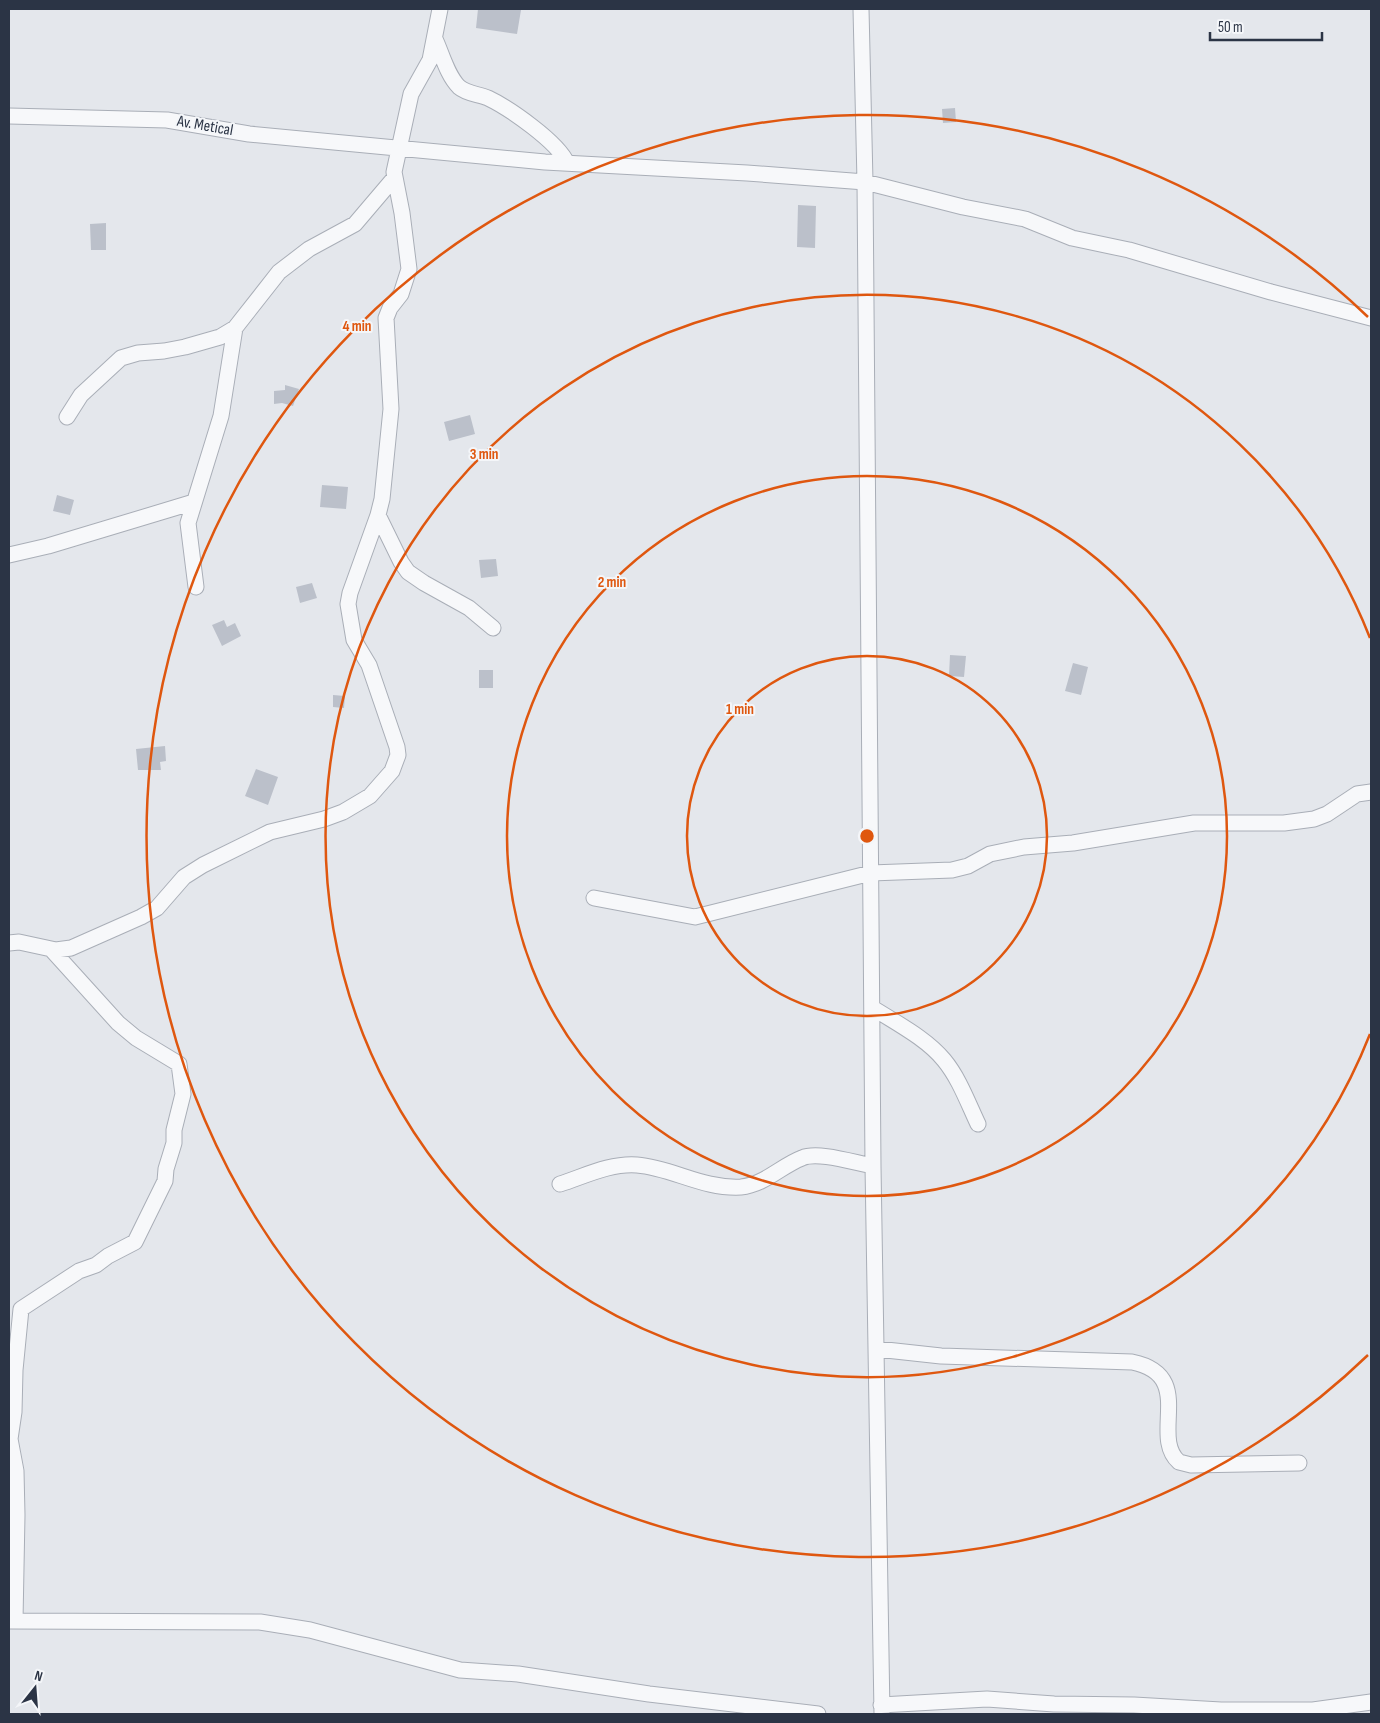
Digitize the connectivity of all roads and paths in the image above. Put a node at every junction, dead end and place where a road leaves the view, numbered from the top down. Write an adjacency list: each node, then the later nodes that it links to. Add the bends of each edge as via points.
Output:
1 (440, 9): 3 (street)
2 (862, 9): 8 (street)
3 (435, 39): 5 (street, via 430,60 410,94); 6 (street, via 451,76 462,89 496,102 542,134 563,153)
4 (9, 116): 5 (street, Av. Metical, via 167,120 250,134)
5 (400, 148): 6 (street, Av. Metical); 7 (street)
6 (567, 163): 8 (street, Av. Metical)
7 (395, 177): 10 (street, via 355,224 309,249 279,272); 13 (street, via 409,269 401,294 386,318 391,408)
8 (865, 182): 9 (street, Av. Metical, via 963,208 1025,219 1072,238 1129,250); 18 (street)
9 (1371, 318)
10 (235, 328): 11 (street, via 220,337 185,347 120,358 81,395); 12 (street, via 222,416)
11 (67, 417)
12 (194, 502): 14 (street); 15 (street, via 188,523)
13 (378, 515): 16 (street, via 408,572 469,608); 21 (street, via 348,604 354,640 368,665 397,748 396,762 384,781 370,796 343,812 270,832 203,865 184,877 157,908 141,917 72,948)
14 (9, 555)
15 (196, 586)
16 (493, 628)
17 (1371, 792): 18 (street, via 1358,794 1314,819 1266,824 1194,823 1073,843 1004,850 952,870)
18 (871, 873): 19 (street, via 695,917); 22 (street)
19 (594, 898)
20 (9, 943): 21 (street)
21 (51, 949): 28 (street, via 118,1023 179,1064 183,1094 165,1181 135,1242 96,1266 79,1271 22,1308 10,1439 16,1471 17,1514)
22 (873, 1008): 23 (street, via 944,1059 962,1088); 24 (street)
23 (978, 1124)
24 (873, 1166): 25 (street, via 803,1157 754,1184 738,1187 698,1182 646,1166 622,1165); 26 (street)
25 (560, 1184)
26 (877, 1349): 27 (street, via 941,1356 1145,1365 1153,1368 1164,1380 1171,1447 1179,1462 1191,1465); 30 (street)
27 (1299, 1463)
28 (12, 1621): 31 (street, via 260,1622 310,1630 460,1670 527,1675 649,1694)
29 (1371, 1702): 30 (street, via 1314,1710 1221,1710 987,1699)
30 (882, 1710)
31 (818, 1714)

